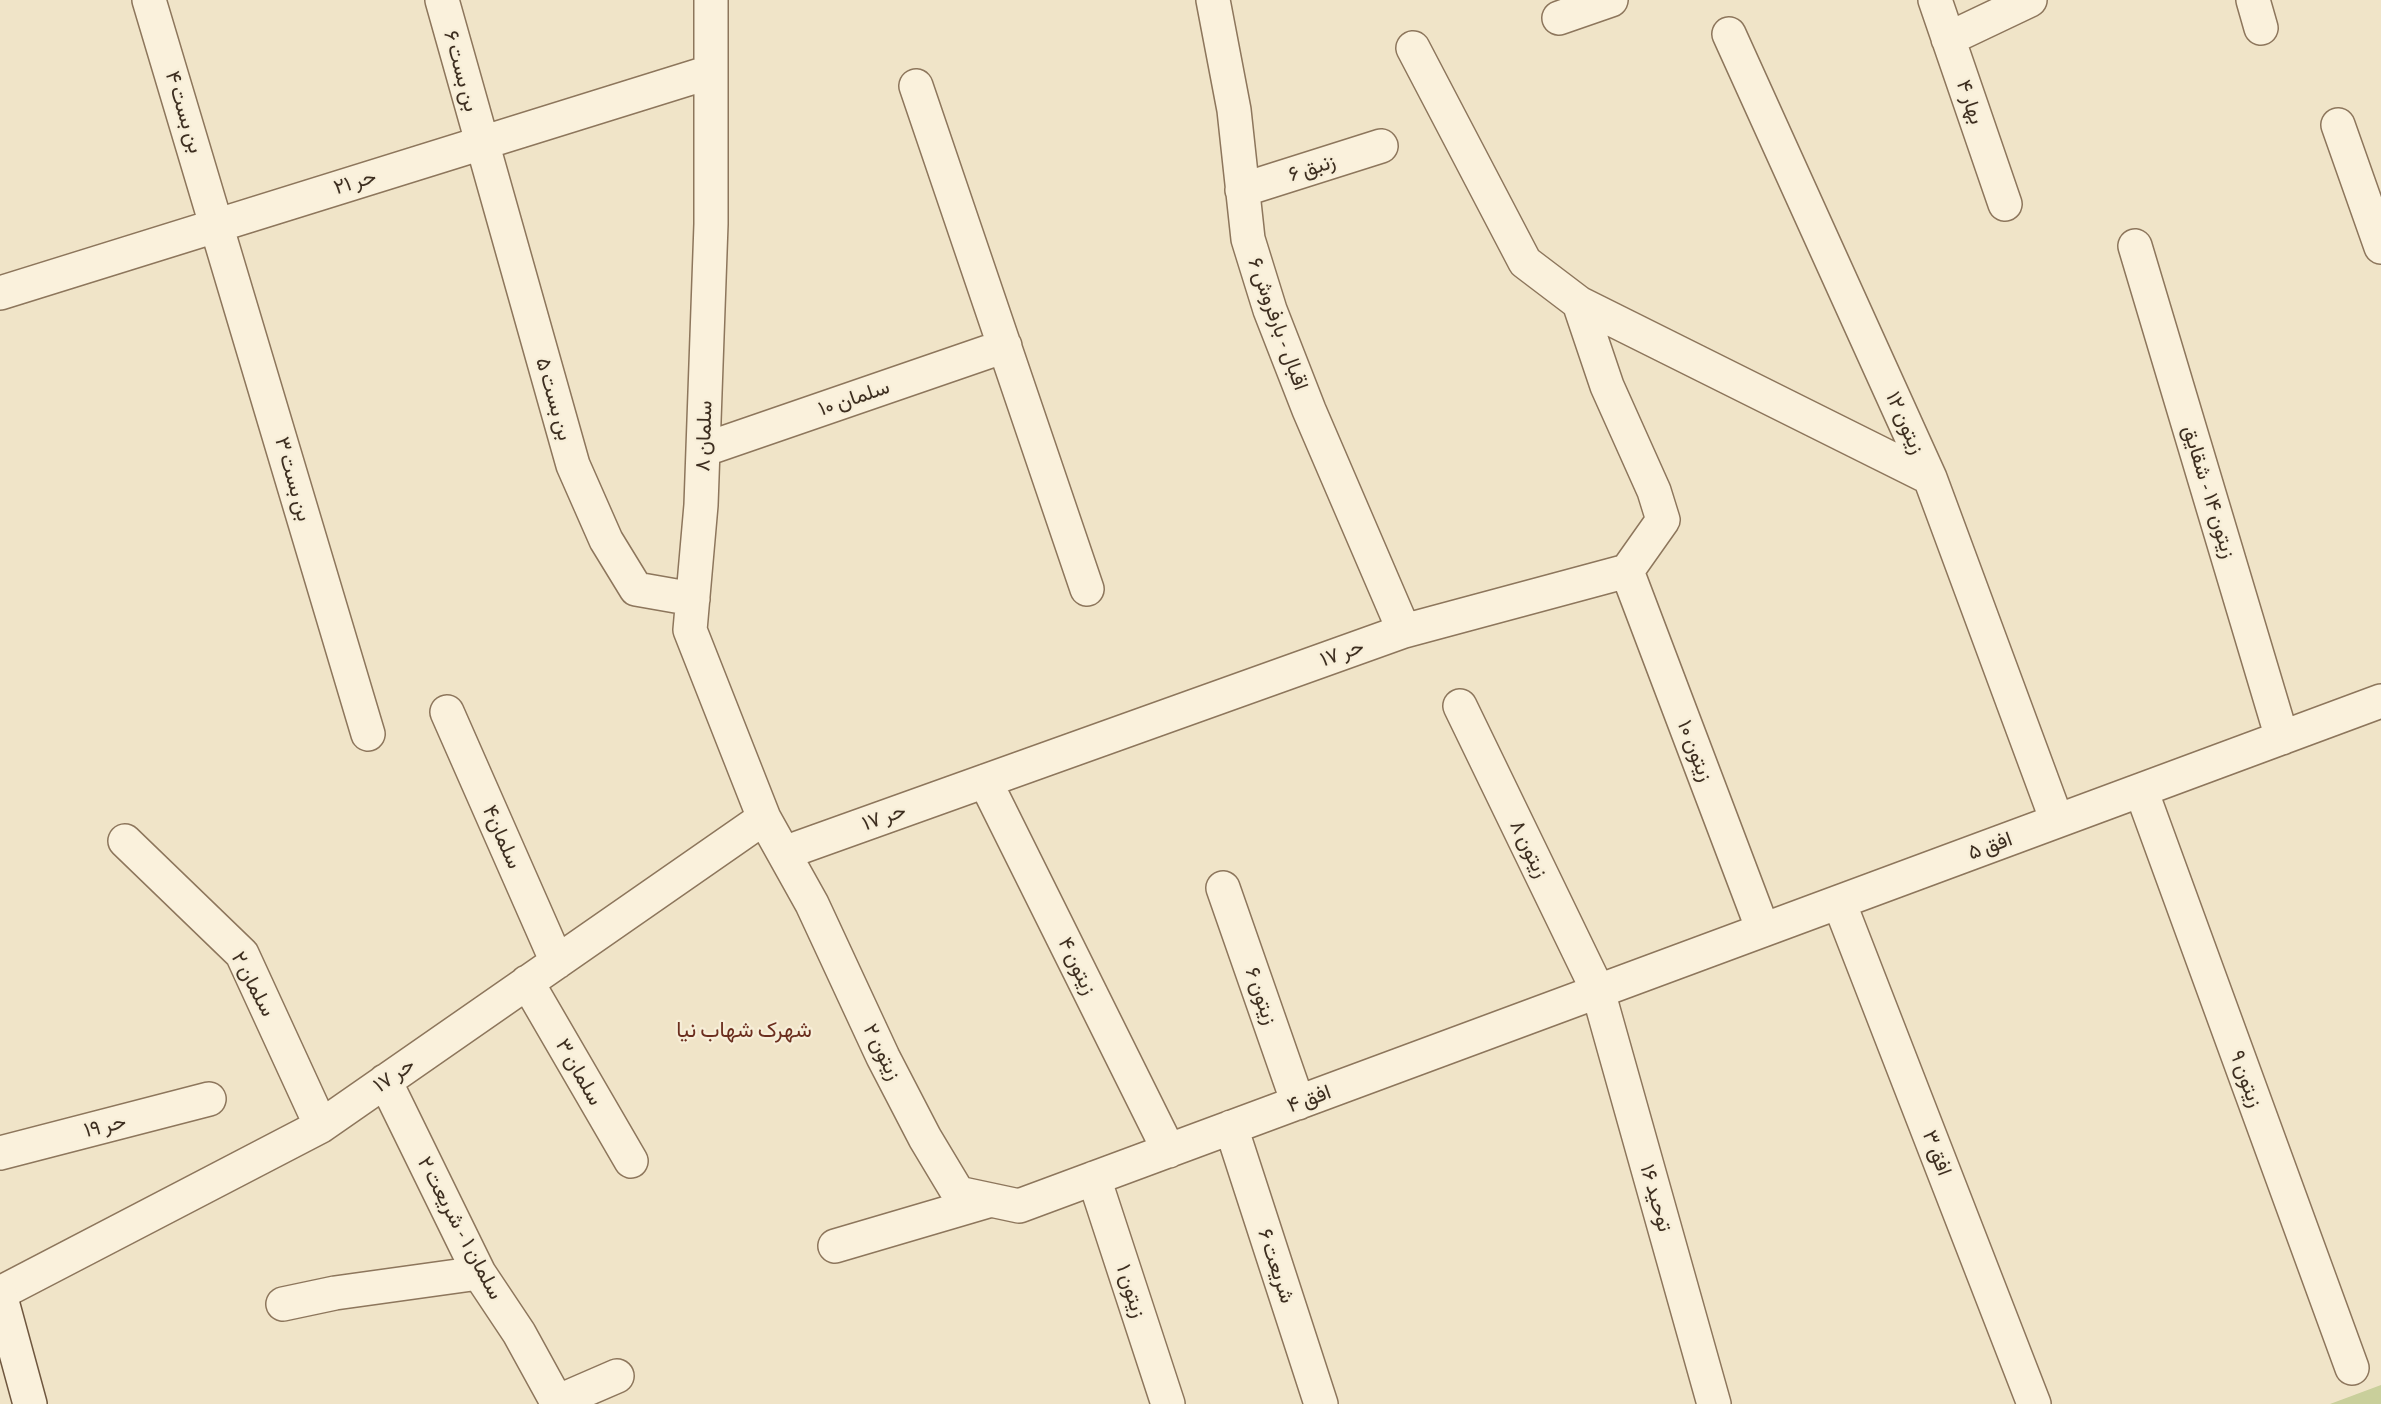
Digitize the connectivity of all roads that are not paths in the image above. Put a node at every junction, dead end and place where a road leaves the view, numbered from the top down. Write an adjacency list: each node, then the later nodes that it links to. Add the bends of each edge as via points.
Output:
1 (149, 0): 19 (street, بن بست ۴)
2 (442, 0): 15 (street, بن بست ۶)
3 (711, 0): 12 (street, سلمان ۸)
4 (1214, 0): 17 (street, اقبال - بارفروش ۶, via 1234,110)
5 (1611, 0): 8 (street)
6 (1935, 0): 10 (street, بهار ۴)
7 (2030, 0): 10 (street)
8 (1559, 18)
9 (1729, 34): 26 (street, زیتون ۱۲)
10 (1948, 39): 18 (street, بهار ۴)
11 (1413, 48): 23 (street, via 1525,262)
12 (710, 72): 15 (street, حر ۲۱); 25 (street, سلمان ۸, via 711,224)
13 (916, 86): 24 (street)
14 (2338, 125): 21 (street)
15 (481, 143): 19 (street, حر ۲۱); 29 (street, بن بست ۵, via 573,465 606,540 636,589)
16 (1380, 146): 17 (street, زنبق ۶)
17 (1242, 190): 30 (street, اقبال - بارفروش ۶, via 1248,239 1270,310)
18 (2005, 204)
19 (218, 225): 22 (street, حر ۲۱); 34 (street, بن بست ۳)
20 (2135, 246): 35 (street, زیتون ۱۴ - شقایق)
21 (2381, 247)
22 (0, 293)
23 (1579, 303): 26 (street); 27 (street, via 1607,386 1663,520)
24 (1005, 346): 25 (street, سلمان ۱۰); 28 (street)
25 (703, 450): 29 (street, سلمان ۸)
26 (1930, 478): 39 (street, زیتون ۱۲)
27 (1627, 572): 30 (street, حر ۱۷); 44 (street, زیتون ۱۰)
28 (1087, 589)
29 (693, 599): 38 (street, سلمان ۸, via 690,630)
30 (1404, 631): 36 (street, حر ۱۷)
31 (2381, 701): 35 (street, افق ۵)
32 (1460, 706): 47 (street, زیتون ۸)
33 (447, 712): 45 (street, سلمان۴)
34 (368, 734)
35 (2282, 738): 37 (street, افق ۵)
36 (985, 781): 41 (street, حر ۱۷); 53 (street, زیتون ۴)
37 (2141, 790): 39 (street, افق ۵); 62 (street, زیتون ۹)
38 (765, 818): 41 (street, سلمان ۸); 45 (street, حر ۱۷)
39 (2057, 821): 43 (street, افق ۵)
40 (125, 841): 51 (street, سلمان ۲, via 242,954)
41 (784, 853): 57 (street, زیتون ۲, via 925,1138 958,1193)
42 (1223, 888): 50 (street, زیتون ۶)
43 (1839, 902): 44 (street, افق ۵); 69 (street, افق ۳)
44 (1763, 930): 47 (street, افق ۵)
45 (557, 962): 46 (street, حر ۱۷)
46 (527, 982): 48 (street, حر ۱۷); 55 (street, سلمان ۳)
47 (1598, 991): 50 (street, افق ۴); 68 (street, توحید ۱۶)
48 (385, 1081): 51 (street, حر ۱۷); 59 (street, سلمان ۱ - شریعت ۲)
49 (209, 1099): 54 (street, حر ۱۹)
50 (1299, 1103): 52 (street, افق ۴)
51 (321, 1126): 60 (street, حر ۱۷)
52 (1231, 1127): 53 (street, افق ۴); 67 (street, شریعت ۶)
53 (1169, 1151): 56 (street, افق ۴)
54 (0, 1153)
55 (631, 1161)
56 (1094, 1178): 57 (street, افق ۴); 66 (street, زیتون ۱)
57 (1005, 1203): 58 (street, افق ۴)
58 (835, 1246)
59 (479, 1273): 61 (street); 64 (street, سلمان ۱ - شریعت ۲, via 519,1333)
60 (0, 1293): 65 (street)
61 (283, 1304)
62 (2352, 1368)
63 (617, 1376): 64 (street)
64 (557, 1403)
65 (30, 1404)
66 (1168, 1404)
67 (1321, 1404)
68 (1714, 1404)
69 (2034, 1404)

